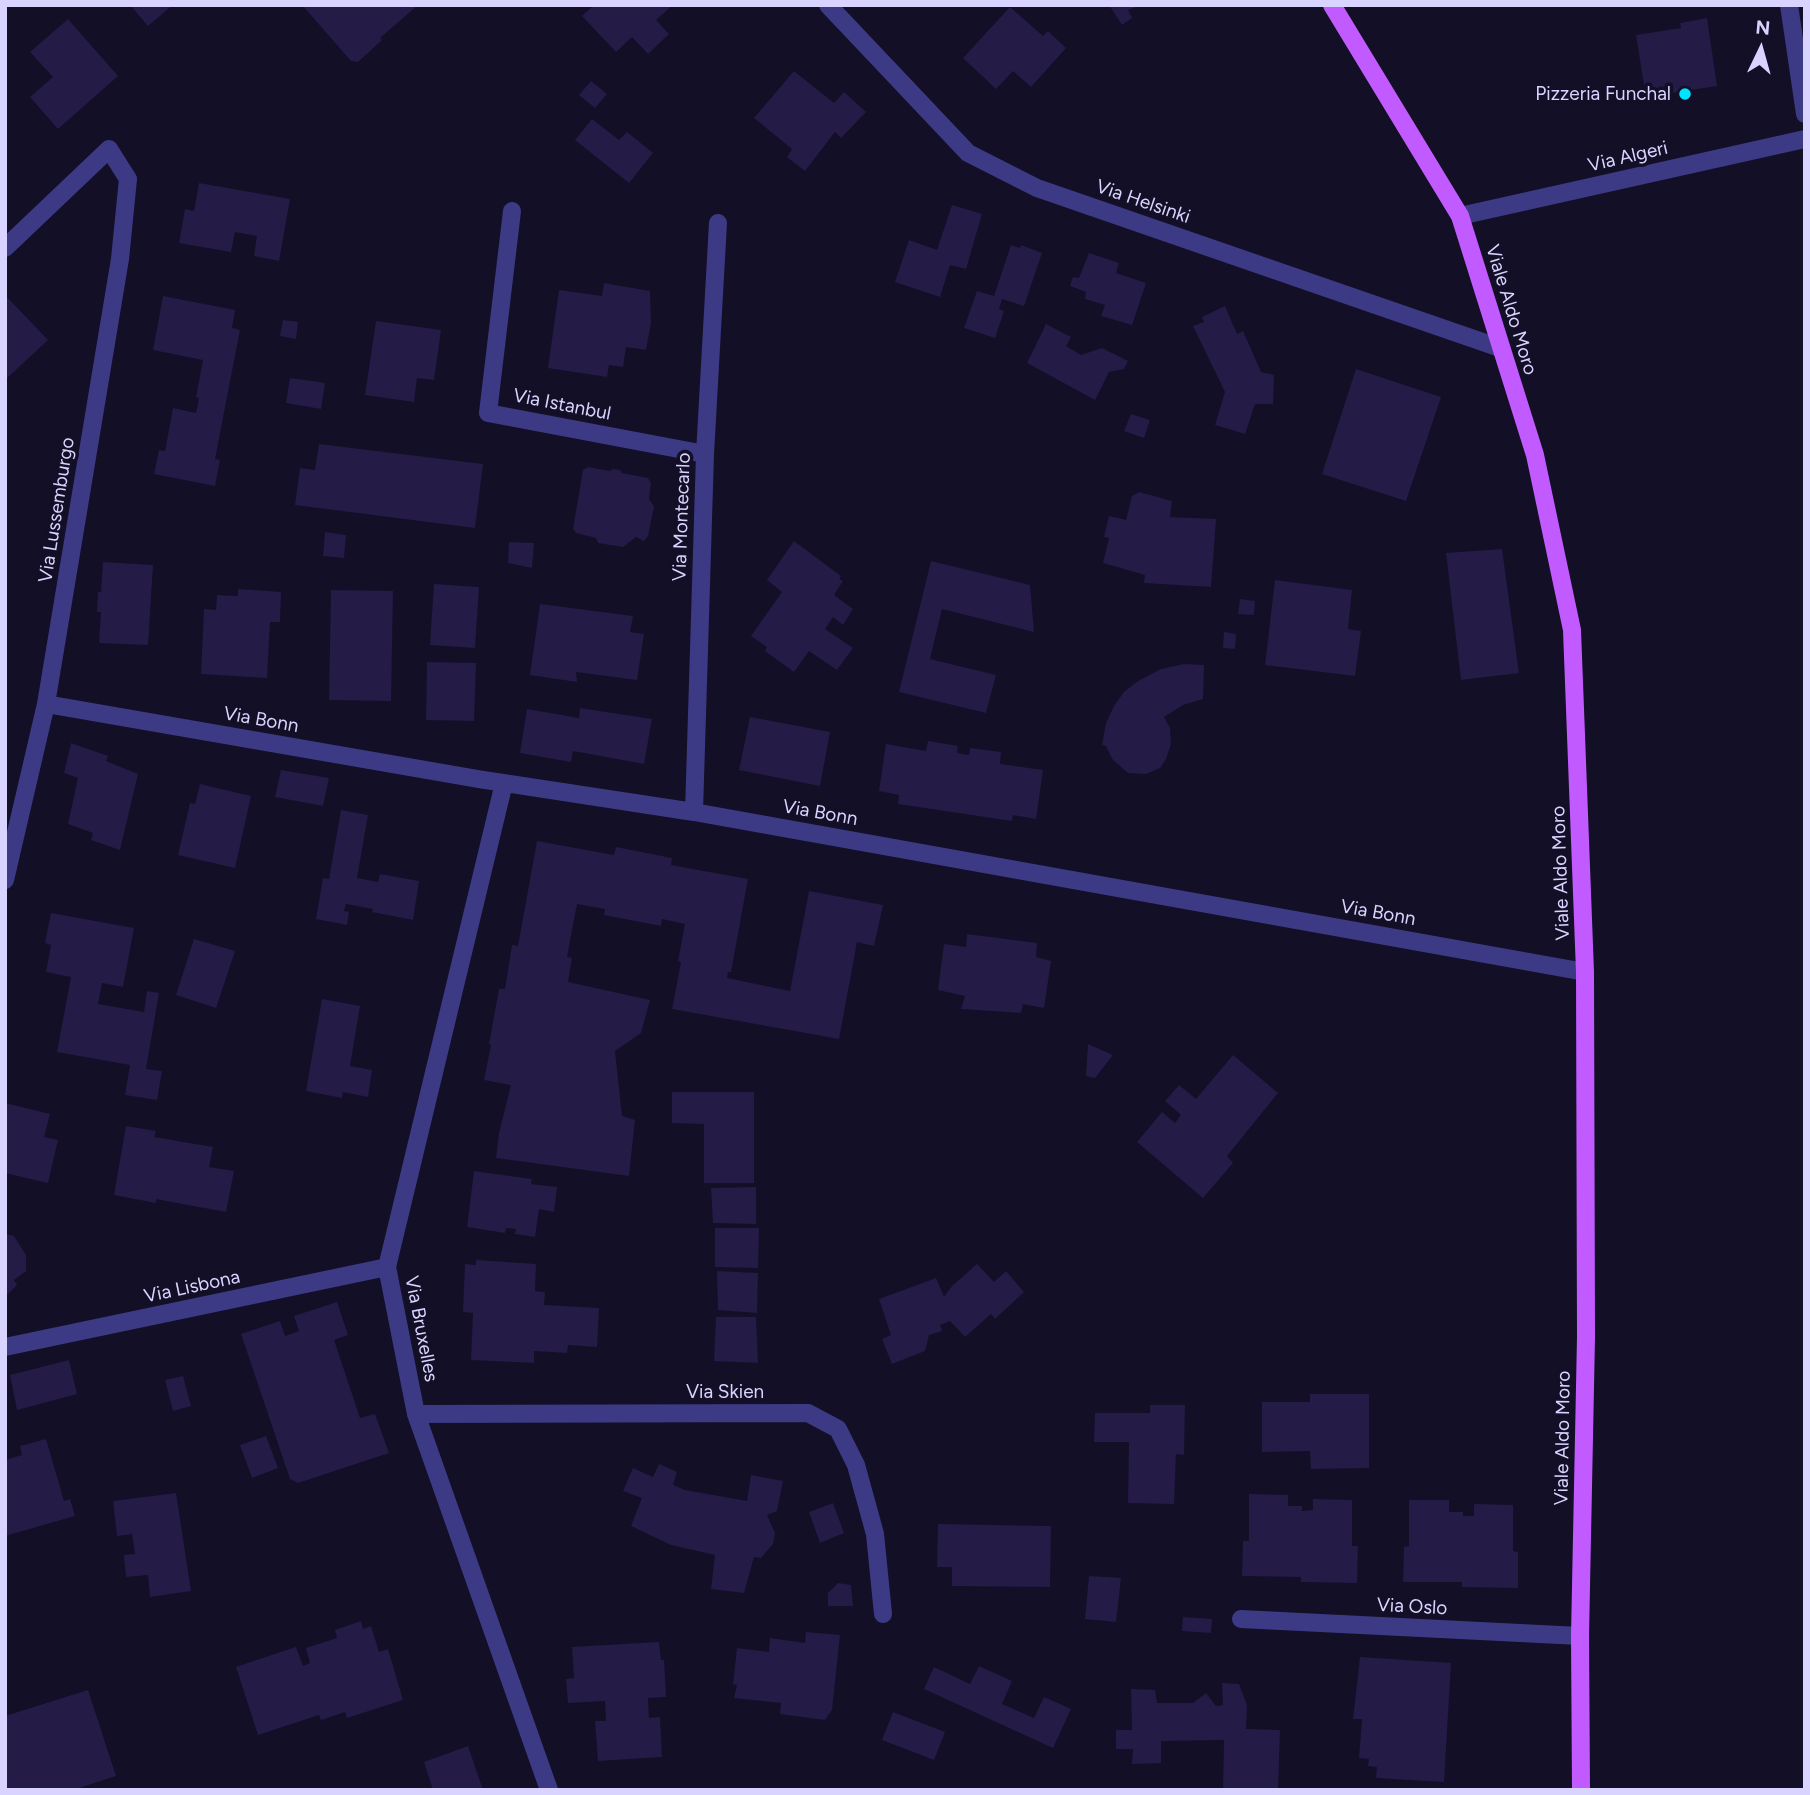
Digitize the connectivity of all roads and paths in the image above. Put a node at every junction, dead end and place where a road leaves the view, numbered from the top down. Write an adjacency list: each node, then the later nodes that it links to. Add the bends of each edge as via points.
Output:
1 (828, 5): 10 (street, Via Helsinki, via 968,153 1037,187)
2 (1332, 5): 7 (main road, Viale Aldo Moro)
3 (1789, 5): 4 (street)
4 (1805, 114)
5 (1805, 139): 7 (street, Via Algeri)
6 (512, 211): 11 (street, Via Istanbul, via 488,413)
7 (1460, 216): 10 (main road, Viale Aldo Moro)
8 (718, 223): 11 (street, Via Montecarlo)
9 (5, 248): 12 (street, Via Lussemburgo, via 109,149 128,179 120,259)
10 (1500, 348): 16 (main road, Viale Aldo Moro, via 1535,455 1572,630)
11 (705, 454): 14 (street, Via Montecarlo)
12 (46, 704): 13 (street, Via Bonn); 15 (street, Via Lussemburgo)
13 (504, 783): 14 (street, Via Bonn); 17 (street, Via Bruxelles)
14 (694, 812): 16 (street, Via Bonn)
15 (5, 880)
16 (1585, 972): 22 (main road, Viale Aldo Moro, via 1586,1337)
17 (387, 1267): 18 (street, Via Lisbona); 19 (street, Via Bruxelles)
18 (5, 1347)
19 (416, 1414): 20 (street, Via Skien, via 808,1413 838,1429 856,1465 875,1534); 23 (street, Via Bruxelles)
20 (883, 1614)
21 (1241, 1619): 22 (street, Via Oslo)
22 (1580, 1636): 24 (main road, Viale Aldo Moro)
23 (549, 1790)
24 (1581, 1790)

